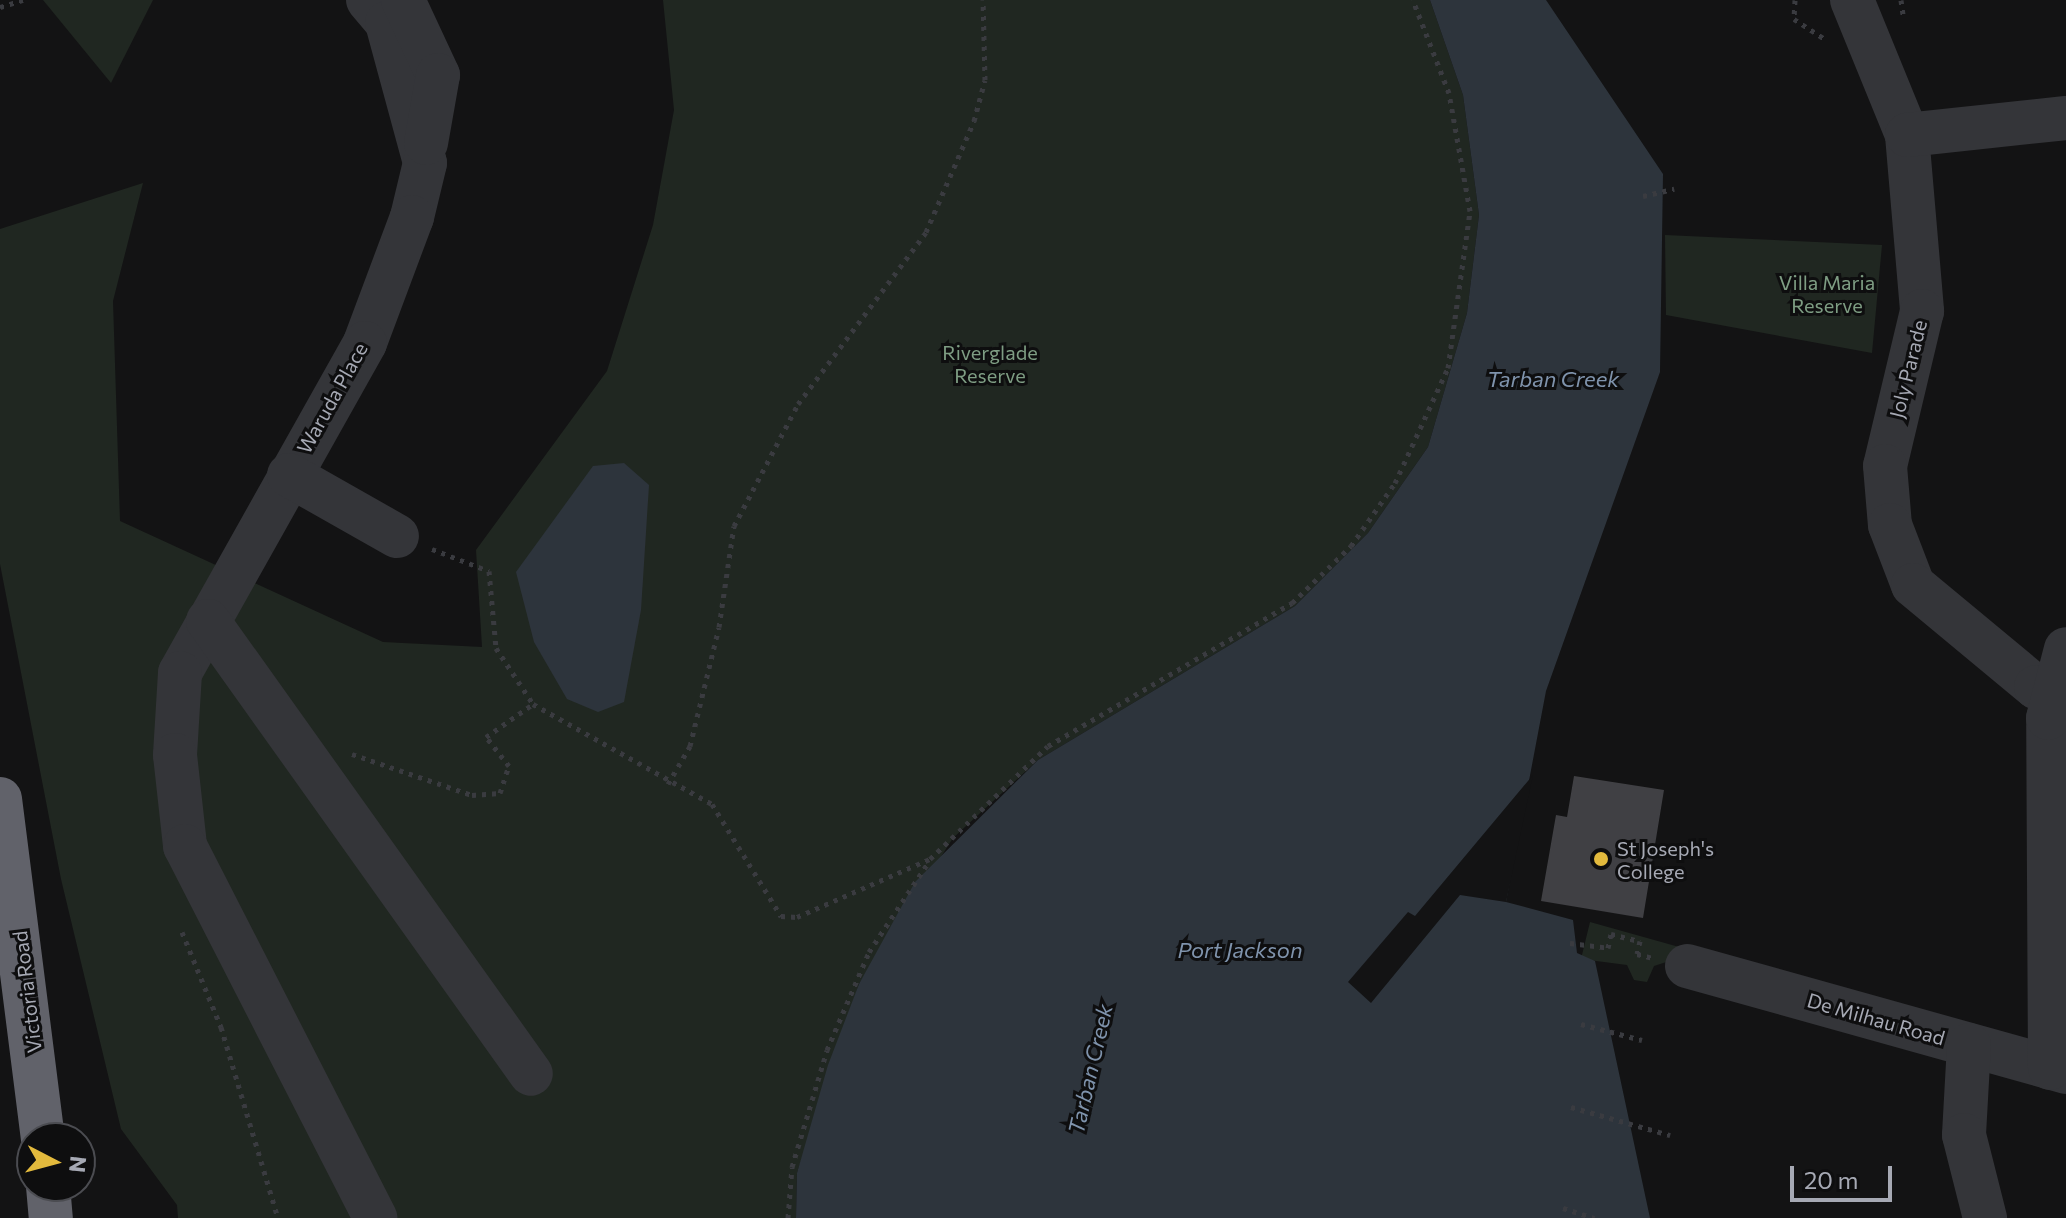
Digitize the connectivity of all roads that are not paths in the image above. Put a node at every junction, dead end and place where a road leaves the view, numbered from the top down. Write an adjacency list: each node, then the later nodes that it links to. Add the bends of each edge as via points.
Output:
1 (368, 0): 6 (street, via 387,23)
2 (403, 0): 6 (street, Waruda Place, via 438,75)
3 (1852, 0): 5 (street, Joly Parade)
4 (2066, 118): 5 (street)
5 (1907, 135): 11 (street, Joly Parade, via 1922,311 1885,466 1890,525 1913,585)
6 (425, 163): 7 (street, Waruda Place, via 380,308)
7 (289, 475): 8 (street); 9 (street, Waruda Place)
8 (397, 536)
9 (208, 621): 16 (street); 18 (street, Waruda Place, via 180,673 175,755 185,846)
10 (2066, 649): 11 (street)
11 (2044, 689): 15 (street)
12 (0, 799): 17 (highway, Victoria Road)
13 (1687, 966): 14 (street, De Milhau Road)
14 (1969, 1045): 15 (street, De Milhau Road); 19 (street, via 1964,1135)
15 (2058, 1070)
16 (531, 1074)
17 (41, 1122)
18 (375, 1218)
19 (1985, 1218)

